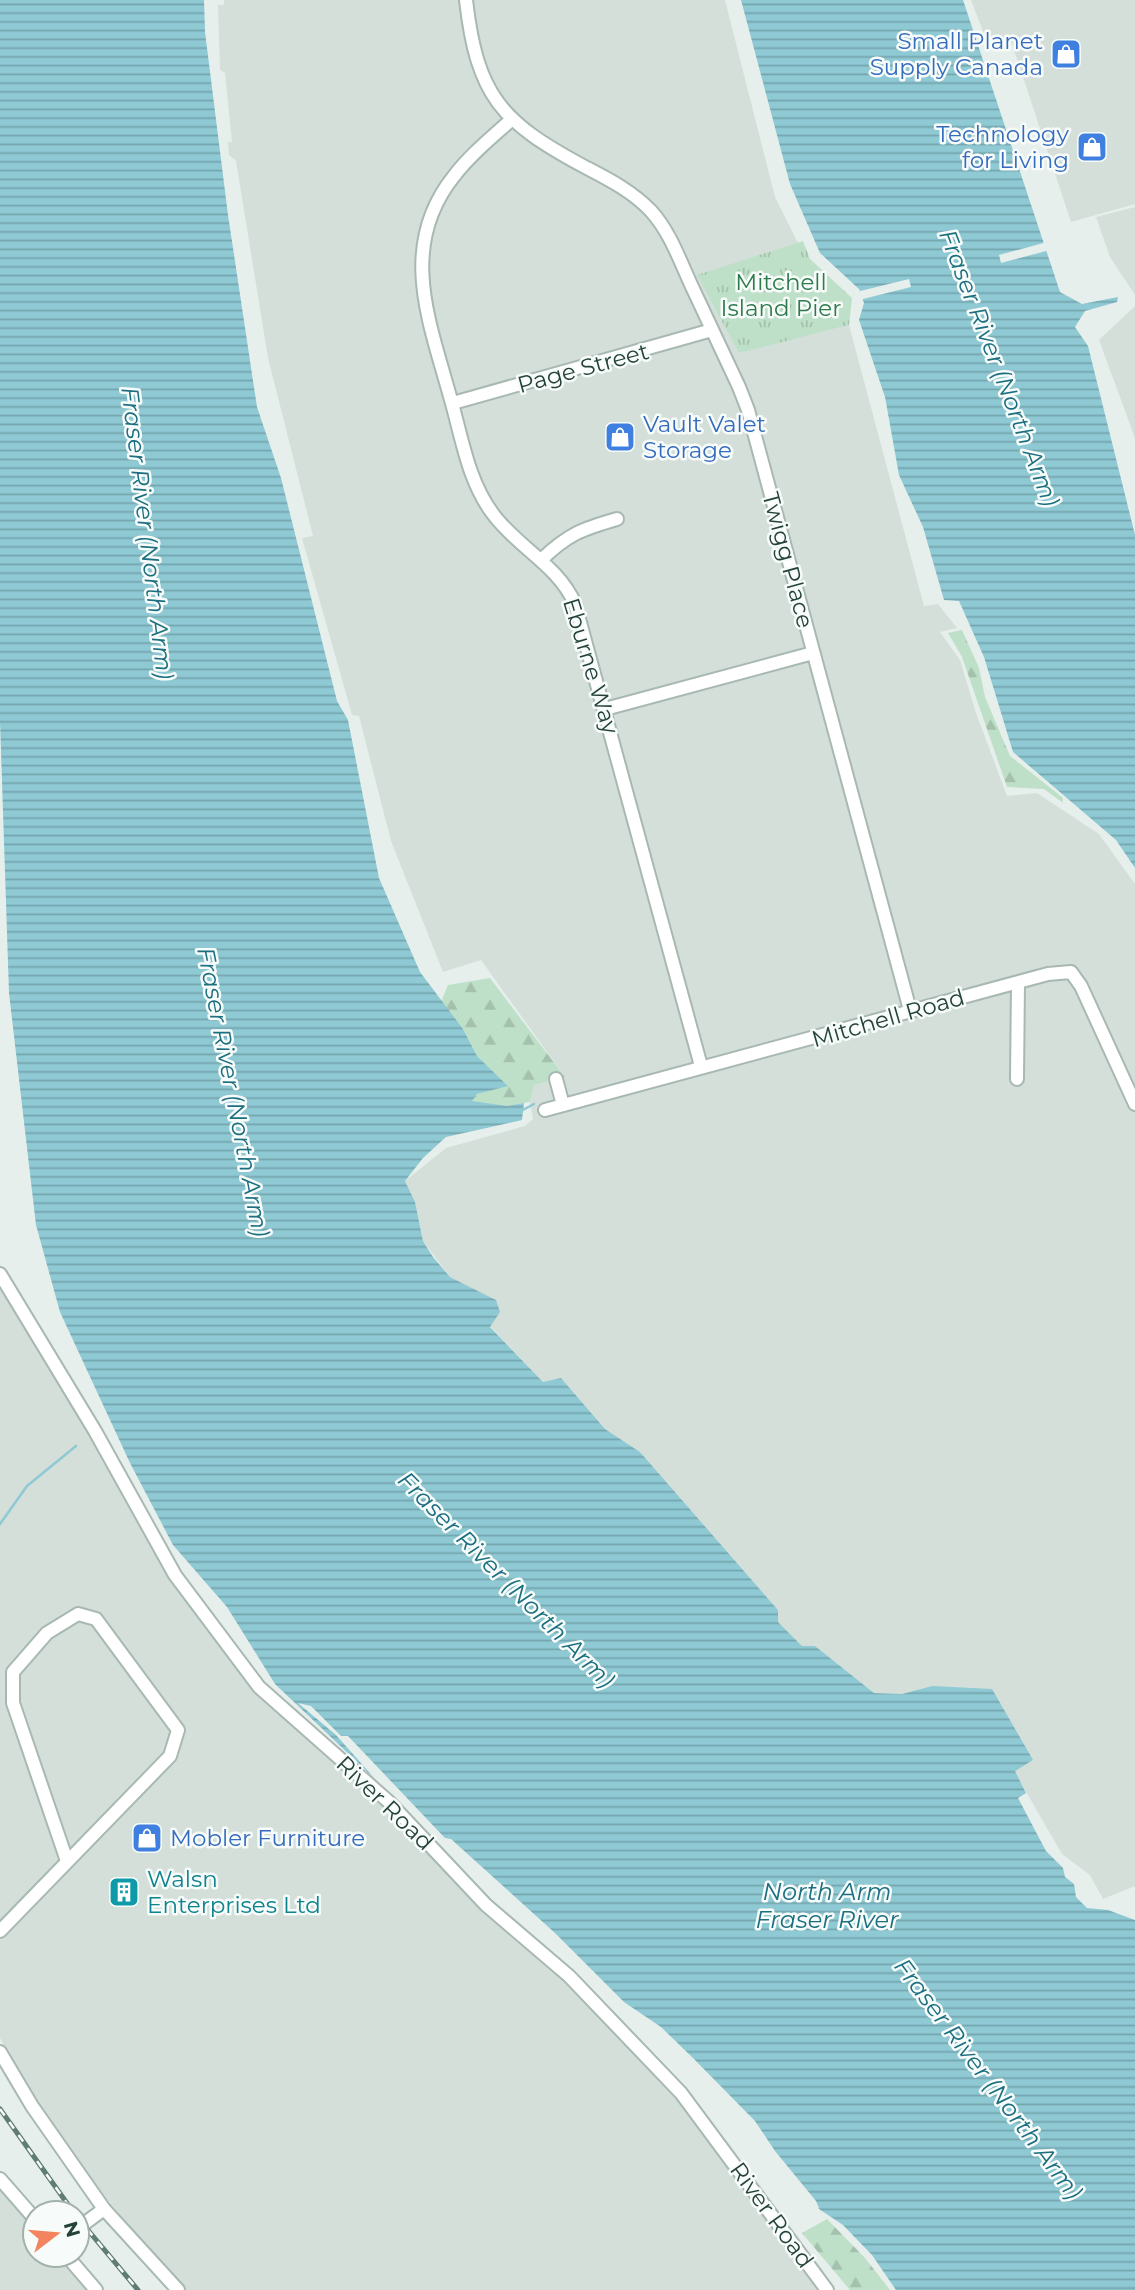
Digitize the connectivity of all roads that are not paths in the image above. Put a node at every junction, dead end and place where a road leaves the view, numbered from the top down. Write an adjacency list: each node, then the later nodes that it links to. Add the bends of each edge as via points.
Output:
1 (466, 0): 2 (street, Twigg Place, via 471,41 482,76)
2 (511, 120): 3 (street, Twigg Place, via 644,204 672,244); 4 (street, Eburne Way, via 453,177 429,221 421,262 423,297)
3 (712, 330): 4 (street, Page Street); 7 (street, Twigg Place, via 748,410)
4 (453, 403): 6 (street, Eburne Way, via 479,493 504,528)
5 (617, 519): 6 (street, via 570,534)
6 (541, 560): 8 (street, Eburne Way, via 571,593)
7 (813, 653): 8 (street); 10 (street, Twigg Place)
8 (605, 709): 11 (street, Eburne Way)
9 (1017, 983): 10 (street, Mitchell Road); 13 (street); 14 (street, Mitchell Road, via 1071,972)
10 (910, 1010): 11 (street, Mitchell Road)
11 (702, 1066): 15 (street, Mitchell Road)
12 (556, 1079): 15 (street)
13 (1017, 1079)
14 (1135, 1104)
15 (563, 1105): 16 (street, Mitchell Road)
16 (545, 1110)
17 (0, 1274): 28 (street, River Road, via 175,1575 259,1687 389,1802 486,1905 569,1976 681,2093)
18 (67, 1861): 18 (street, via 170,1756 178,1730 96,1619 78,1614 47,1633 13,1672 13,1703); 19 (street)
19 (0, 1931)
20 (0, 2052): 23 (street)
21 (0, 2179): 22 (street)
22 (21, 2204)
23 (104, 2209): 24 (street); 27 (street)
24 (91, 2219)
25 (78, 2269): 26 (street)
26 (96, 2290)
27 (178, 2290)
28 (827, 2290)

